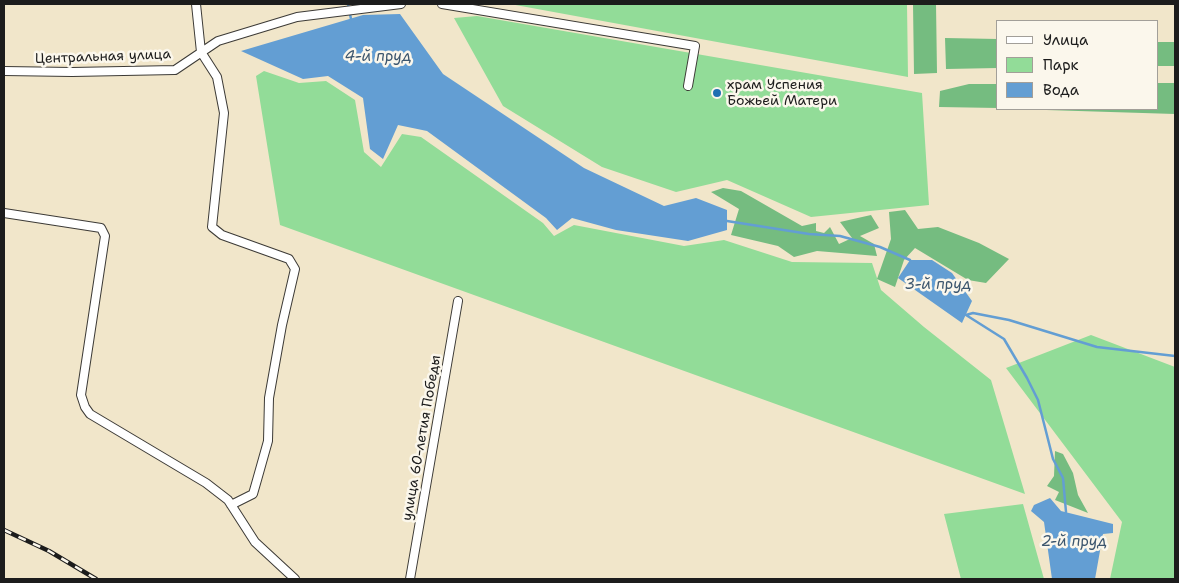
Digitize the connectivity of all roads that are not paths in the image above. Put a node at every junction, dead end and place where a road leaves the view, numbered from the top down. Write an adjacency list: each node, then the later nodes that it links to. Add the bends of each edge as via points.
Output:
1 (196, 4): 4 (street)
2 (401, 4): 4 (street, Центральная улица, via 297,17 218,41)
3 (442, 4): 6 (street, via 695,46)
4 (201, 52): 5 (street, Центральная улица, via 175,70); 9 (street, via 217,77 224,113 212,227 222,235 289,259 295,269 269,398 268,442 253,494)
5 (4, 71)
6 (688, 86)
7 (4, 212): 9 (street, via 101,228 105,236 81,395 85,408 206,483)
8 (458, 301): 11 (street, улица 60-летия Победы)
9 (231, 505): 10 (street, via 255,542)
10 (295, 579)
11 (410, 579)

